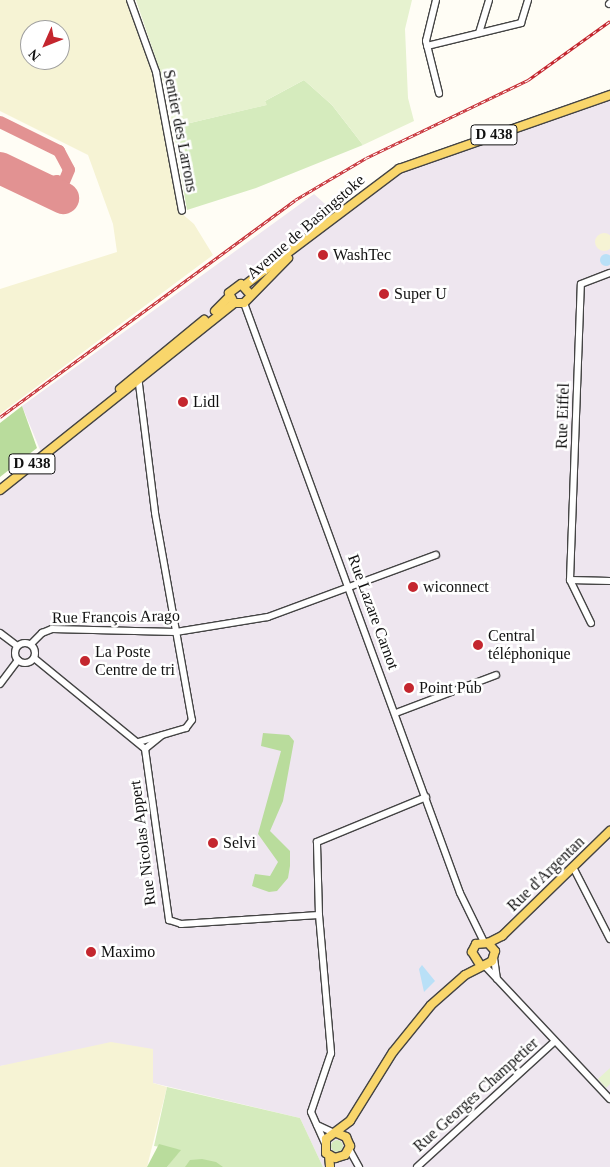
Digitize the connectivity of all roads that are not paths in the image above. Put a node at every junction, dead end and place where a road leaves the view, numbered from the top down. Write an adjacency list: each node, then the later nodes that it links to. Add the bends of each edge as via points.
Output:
1 (130, 0): 10 (street, Sentier des Larrons, via 156,72)
2 (436, 0): 6 (street)
3 (489, 0): 5 (street)
4 (528, 0): 5 (street, via 521,23)
5 (479, 34): 6 (street)
6 (427, 46): 7 (street)
7 (439, 93)
8 (610, 95): 9 (main road, Avenue de Basingstoke / D 438, via 424,159)
9 (380, 181): 12 (main road, Avenue de Basingstoke / D 438); 13 (main road, Avenue de Basingstoke / D 438)
10 (182, 211)
11 (610, 273): 21 (street, Rue Eiffel, via 581,284)
12 (245, 285): 13 (main road); 14 (main road, Avenue de Basingstoke, via 235,285)
13 (250, 294): 15 (main road, Avenue de Basingstoke)
14 (232, 300): 15 (main road); 16 (main road, D 438)
15 (244, 303): 23 (street, Rue Lazare Carnot)
16 (139, 378): 17 (main road, D 438); 25 (street, via 154,504)
17 (102, 406): 18 (main road, D 438); 19 (main road, D 438)
18 (0, 485)
19 (0, 490)
20 (436, 555): 23 (street, Rue François Arago)
21 (570, 580): 22 (street); 24 (street)
22 (610, 581)
23 (349, 587): 25 (street, Rue François Arago, via 268,617); 33 (street, Rue Lazare Carnot)
24 (591, 623)
25 (176, 632): 27 (street, Rue François Arago, via 52,630); 34 (street, via 192,720 186,728)
26 (0, 633): 28 (street)
27 (32, 644): 28 (street); 29 (street)
28 (17, 646): 30 (street)
29 (34, 658): 30 (street, via 26,663); 35 (street)
30 (18, 660): 32 (street)
31 (496, 675): 33 (street)
32 (0, 684)
33 (396, 713): 37 (street, Rue Lazare Carnot)
34 (164, 734): 35 (street); 36 (street)
35 (139, 742): 36 (street)
36 (145, 749): 42 (street, Rue Nicolas Appert, via 169,920 180,924)
37 (426, 797): 42 (street, via 317,842); 43 (street, Rue Lazare Carnot)
38 (610, 831): 39 (main road, Rue d'Argentan)
39 (572, 867): 40 (main road, Rue d'Argentan); 41 (street)
40 (566, 873): 41 (street); 44 (main road, Rue d'Argentan)
41 (578, 883): 45 (street)
42 (319, 915): 56 (street, via 331,1053 312,1108)
43 (475, 930): 46 (street, Rue Lazare Carnot); 47 (street, Rue Lazare Carnot)
44 (502, 936): 46 (main road, Rue d'Argentan); 48 (main road, Rue d'Argentan)
45 (610, 939)
46 (486, 942): 47 (main road, Rue d'Argentan); 48 (main road)
47 (473, 948): 49 (main road)
48 (494, 955): 50 (main road); 52 (street)
49 (473, 959): 50 (main road); 51 (main road)
50 (482, 965): 51 (main road); 52 (street)
51 (465, 975): 55 (main road, via 407,1033)
52 (498, 980): 53 (street)
53 (553, 1043): 54 (street); 64 (street, Rue Georges Champetier)
54 (610, 1099)
55 (350, 1121): 57 (main road); 59 (main road)
56 (316, 1124): 57 (street); 58 (street)
57 (335, 1133): 58 (main road); 59 (main road)
58 (324, 1143): 60 (main road)
59 (349, 1145): 61 (main road); 62 (street)
60 (329, 1156): 61 (main road); 63 (main road)
61 (341, 1158): 62 (street); 63 (main road)
62 (357, 1166)
63 (330, 1167)
64 (417, 1167)

